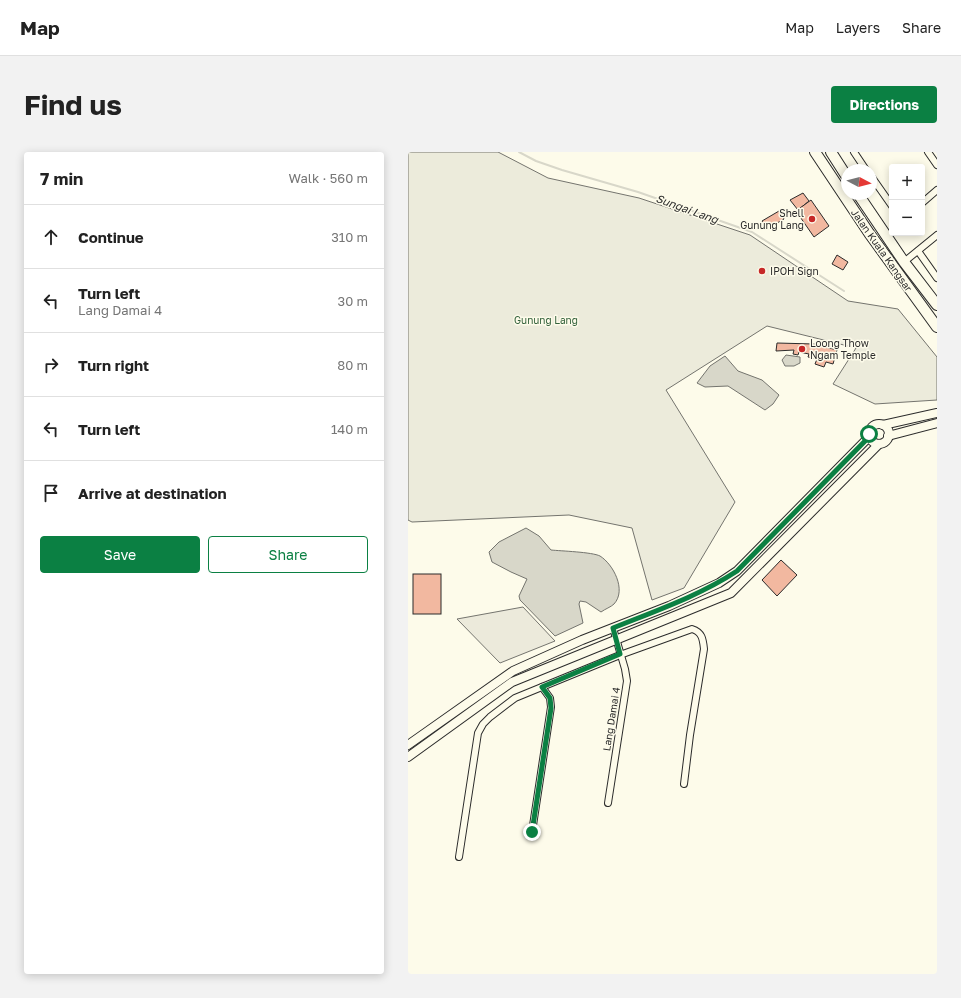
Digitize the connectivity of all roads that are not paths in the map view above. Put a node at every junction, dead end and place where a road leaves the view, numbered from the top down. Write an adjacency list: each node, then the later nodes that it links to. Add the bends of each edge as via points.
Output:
1 (815, 152): 18 (highway, Jalan Kuala Kangsar, via 869,233)
2 (831, 152): 7 (highway)
3 (854, 152): 5 (street)
4 (931, 153): 6 (street)
5 (862, 164)
6 (937, 165)
7 (841, 168)
8 (877, 185): 12 (street)
9 (937, 190): 11 (street)
10 (862, 200): 15 (highway, Jalan Kuala Kangsar)
11 (925, 200)
12 (889, 202)
13 (937, 235): 14 (street)
14 (918, 251): 15 (street); 16 (street)
15 (904, 262): 17 (highway, Jalan Kuala Kangsar)
16 (937, 278)
17 (937, 305)
18 (937, 327)
19 (937, 413): 21 (street)
20 (937, 423): 22 (street)
21 (883, 425): 22 (street); 23 (street, via 877,424 872,427)
22 (888, 436): 24 (street, via 886,441)
23 (869, 437): 24 (street, via 872,442); 25 (street, via 737,571 719,583)
24 (879, 444): 26 (street, via 731,593)
25 (613, 628): 26 (street, Lang Damai 4); 29 (street, via 504,675)
26 (617, 639): 27 (street, Lang Damai 4); 30 (street, via 512,682)
27 (620, 654): 28 (street); 31 (street, via 685,630 698,631 703,638 704,648); 32 (street, Lang Damai 4, via 627,681)
28 (542, 687): 33 (street, via 550,698 551,708); 34 (street, via 509,702 483,724 478,733)
29 (408, 745)
30 (408, 757)
31 (684, 784)
32 (608, 803)
33 (532, 832)
34 (459, 857)

